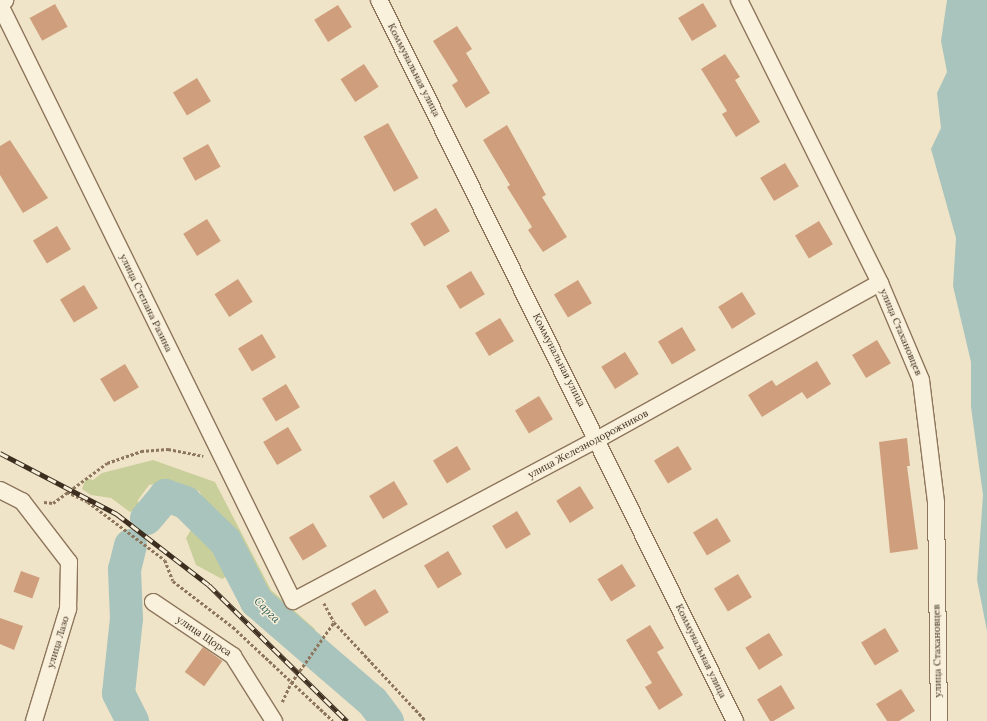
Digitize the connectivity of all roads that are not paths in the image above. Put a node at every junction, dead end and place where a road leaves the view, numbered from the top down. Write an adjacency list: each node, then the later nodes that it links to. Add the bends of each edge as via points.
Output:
1 (3, 0): 4 (street)
2 (379, 0): 6 (street, Коммунальная улица)
3 (739, 0): 5 (street, улица Стахановцев)
4 (0, 3): 8 (street, улица Степана Разина)
5 (880, 283): 6 (street, улица Железнодорожников); 13 (street, улица Стахановцев, via 922,380 936,503)
6 (598, 439): 8 (street, улица Железнодорожников); 12 (street, Коммунальная улица)
7 (0, 490): 11 (street, улица Лазо, via 22,501 69,562 68,609)
8 (293, 601)
9 (153, 602): 10 (street, улица Щорса, via 233,656)
10 (275, 719)
11 (34, 721)
12 (735, 721)
13 (939, 721)

